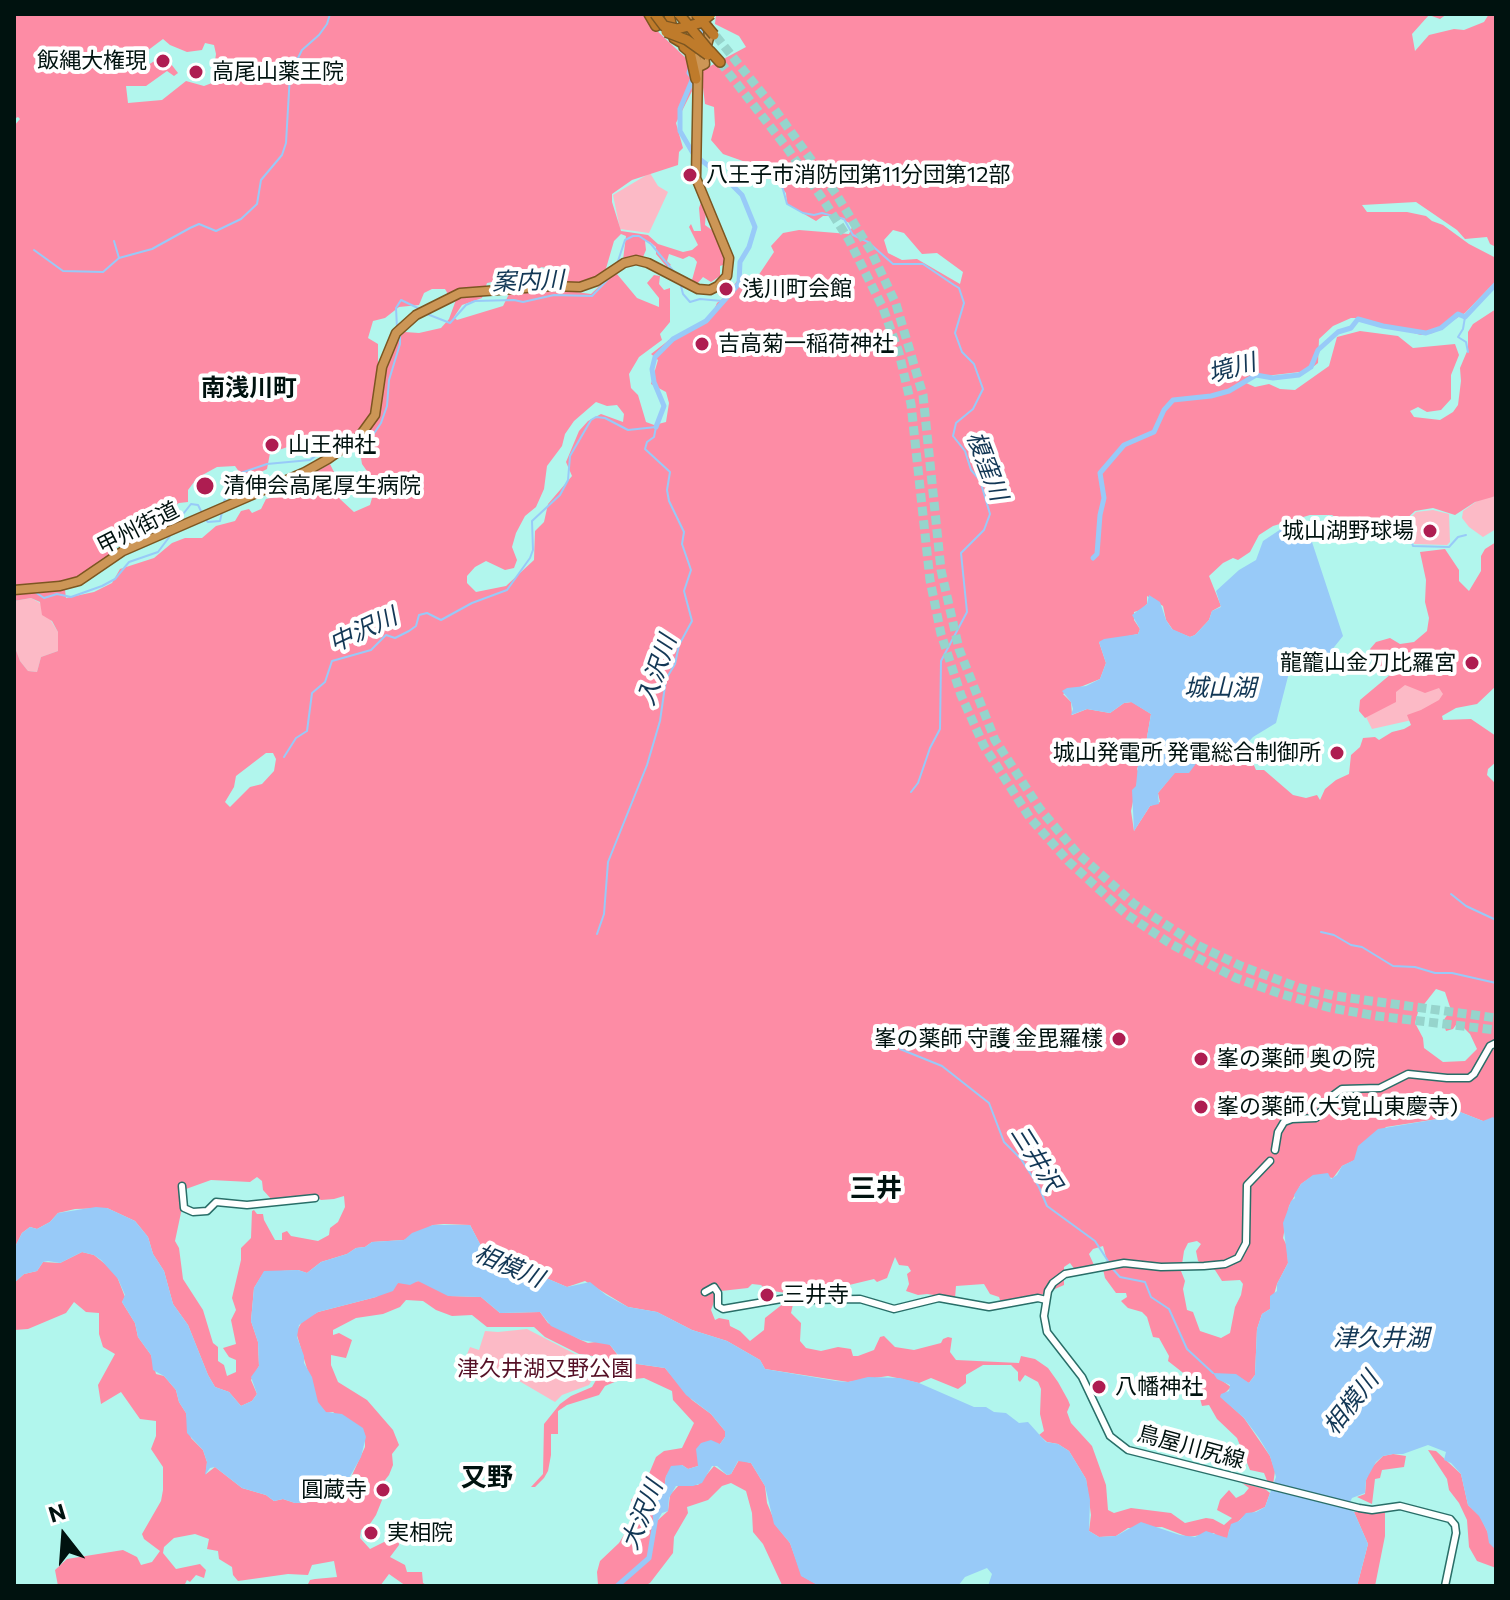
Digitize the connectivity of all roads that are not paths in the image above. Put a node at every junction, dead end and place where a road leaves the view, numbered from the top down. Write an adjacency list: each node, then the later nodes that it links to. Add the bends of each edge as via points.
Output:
1 (649, 14): 9 (highway, bridge, via 656,26)
2 (655, 14): 7 (highway, bridge, via 664,26 677,29 700,23)
3 (662, 14): 10 (highway, via 671,41)
4 (669, 14): 10 (highway, via 673,36)
5 (683, 14): 8 (highway); 9 (highway, bridge); 10 (highway)
6 (695, 14): 7 (highway, bridge, via 716,34); 10 (highway, 甲州街道, via 700,36)
7 (708, 14): 10 (highway, via 705,64)
8 (686, 30): 10 (highway)
9 (709, 53): 11 (highway)
10 (693, 58): 12 (highway, 甲州街道, via 695,165 730,264 727,276 714,288 698,289 632,261 580,287 469,291 398,331 382,367 375,415 349,445 314,468 123,551 74,583)
11 (718, 63)
12 (14, 590)
13 (1496, 1043): 14 (main road, via 1469,1078 1408,1074 1380,1088 1339,1090 1318,1117 1284,1122)
14 (1275, 1150)
15 (1270, 1161): 19 (main road, via 1247,1184 1246,1244 1235,1260 1204,1266 1100,1266 1061,1276)
16 (182, 1186): 17 (main road, via 184,1208 193,1212 207,1211 216,1202 247,1205)
17 (315, 1198)
18 (705, 1292): 19 (main road, via 716,1288 723,1309 793,1297 860,1299 894,1309 939,1298 989,1307)
19 (1046, 1300): 20 (main road, 鳥屋川尻線, via 1049,1337 1080,1373 1118,1444 1135,1453 1349,1506 1404,1507 1451,1520 1456,1533)
20 (1445, 1586)

